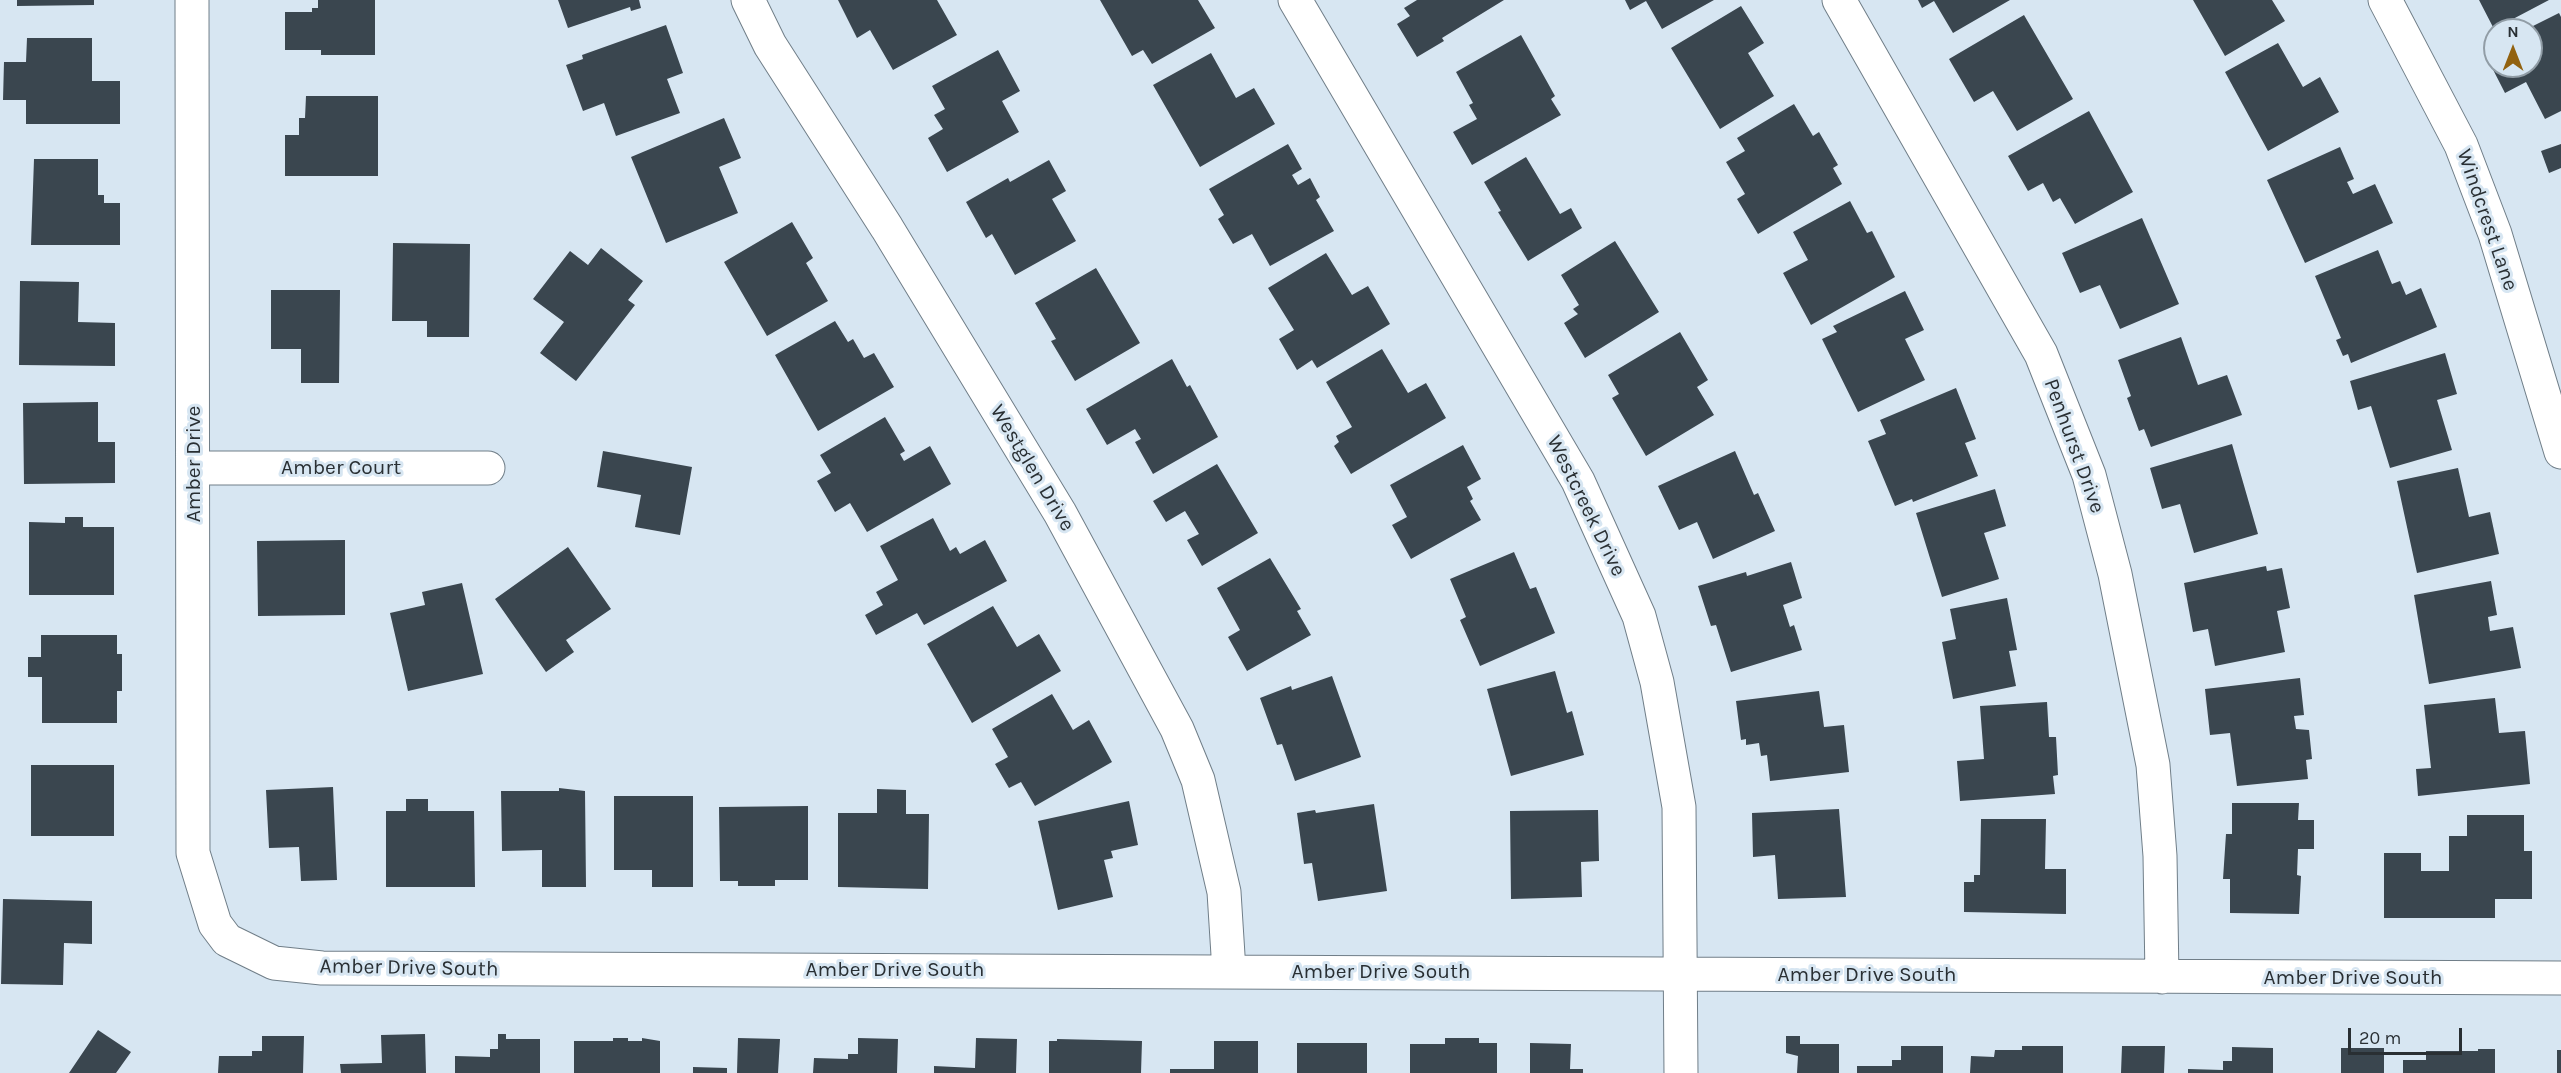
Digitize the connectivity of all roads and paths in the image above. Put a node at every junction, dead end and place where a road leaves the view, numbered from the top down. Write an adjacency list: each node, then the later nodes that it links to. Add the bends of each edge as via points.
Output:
1 (192, 0): 7 (street, Amber Drive)
2 (748, 0): 10 (street, Westglen Drive, via 770,45 887,228 1060,513 1177,729 1198,780 1224,892)
3 (1295, 0): 11 (street, Westcreek Drive, via 1578,481 1639,616 1657,682 1679,807)
4 (1839, 0): 12 (street, Penhurst Drive, via 2041,354 2089,475 2115,574 2153,765 2160,856)
5 (2385, 0): 6 (street, Windcrest Lane, via 2465,156 2495,234)
6 (2561, 452)
7 (194, 468): 8 (street, Amber Court); 9 (street, Amber Drive, via 193,854)
8 (488, 468)
9 (215, 924): 10 (street, Amber Drive South, via 227,940 274,963 322,968)
10 (1229, 971): 11 (street, Amber Drive South)
11 (1681, 974): 12 (street, Amber Drive South); 14 (street, Westcreek Drive)
12 (2162, 977): 13 (street, Amber Drive South)
13 (2561, 978)
14 (1681, 1073)

